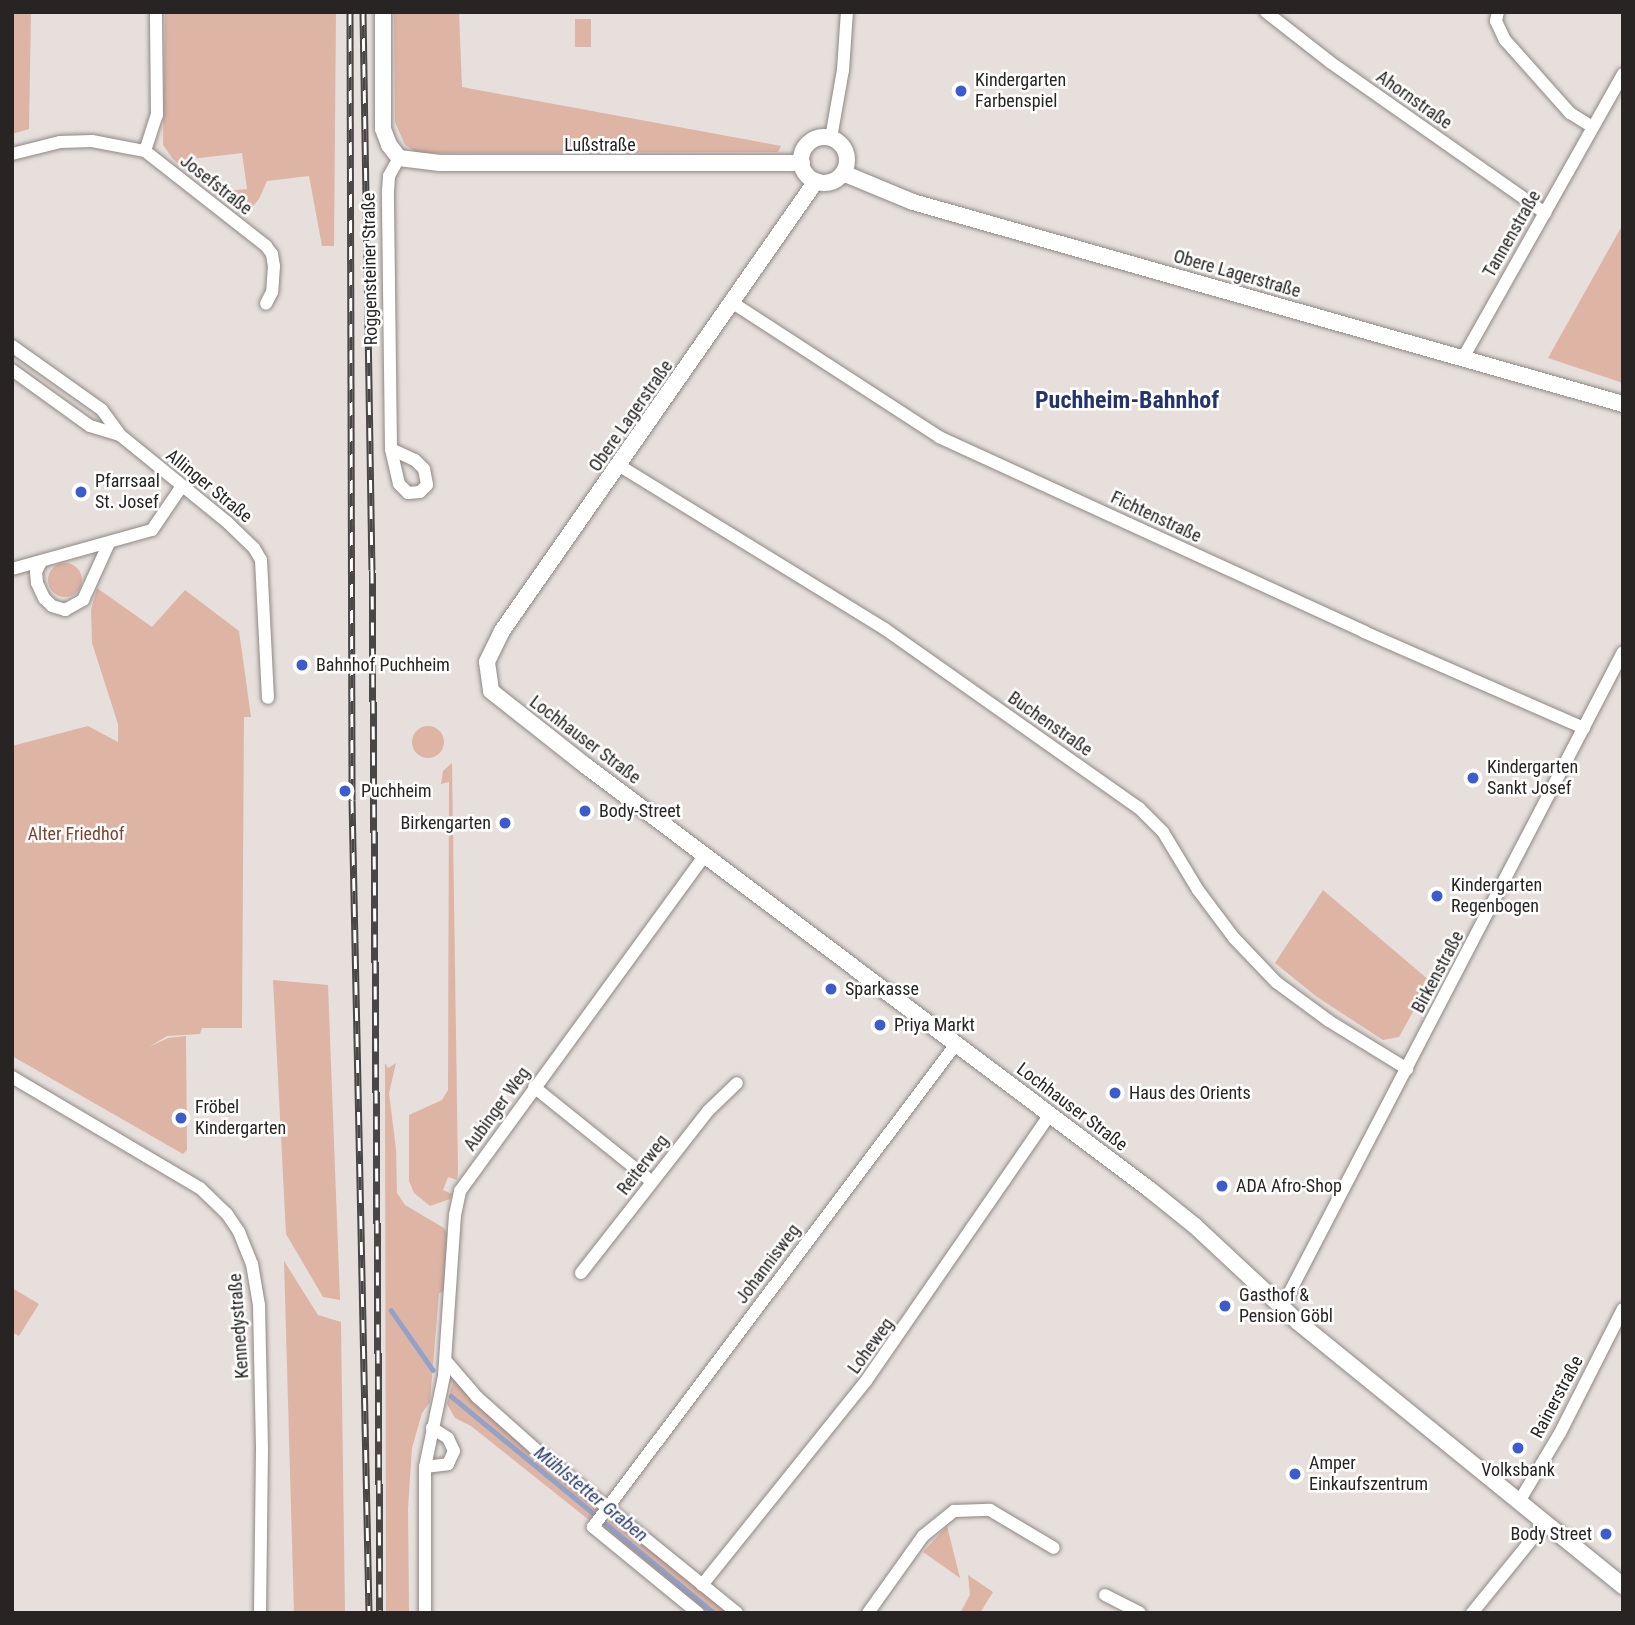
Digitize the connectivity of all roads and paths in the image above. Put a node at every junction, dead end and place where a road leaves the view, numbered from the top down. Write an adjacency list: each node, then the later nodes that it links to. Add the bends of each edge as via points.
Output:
1 (156, 12): 9 (street, via 157,115)
2 (383, 12): 11 (street, via 383,129)
3 (847, 12): 8 (street)
4 (1266, 12): 15 (street, Ahornstraße)
5 (1498, 12): 7 (street, via 1496,21 1505,40 1570,113)
6 (1623, 74): 7 (street, Tannenstraße)
7 (1592, 127): 15 (street, Tannenstraße)
8 (831, 138): 12 (street, via 809,142); 13 (street, via 846,152)
9 (145, 151): 10 (street, Josefstraße, via 92,141 60,142); 17 (street, Josefstraße, via 266,246 274,266)
10 (12, 154)
11 (399, 158): 12 (street, Lußstraße, via 463,164); 23 (street, Roggensteiner Straße, via 389,176 388,191)
12 (802, 163): 14 (street, via 806,174)
13 (843, 173): 14 (street, via 831,182); 19 (street, Obere Lagerstraße, via 913,202)
14 (816, 181): 16 (street, Obere Lagerstraße)
15 (1545, 212): 19 (street, Tannenstraße)
16 (733, 303): 24 (street, Obere Lagerstraße); 32 (street, Fichtenstraße, via 939,437)
17 (266, 304)
18 (12, 346): 22 (street, Allinger Straße, via 102,410)
19 (1463, 358): 21 (street, Obere Lagerstraße)
20 (12, 370): 22 (street, Allinger Straße, via 90,426)
21 (1623, 404)
22 (120, 435): 25 (street, Allinger Straße)
23 (391, 449)
24 (620, 466): 30 (street, Obere Lagerstraße, via 502,631 487,662); 35 (street, Buchenstraße, via 885,629 1139,808 1163,832 1234,938 1276,982)
25 (182, 486): 26 (street, via 152,530); 31 (street, Allinger Straße, via 241,533 261,560)
26 (109, 543): 27 (street); 27 (street, via 83,600 65,610 52,606 37,583)
27 (41, 562): 28 (street)
28 (12, 569)
29 (1623, 652): 32 (street, Birkenstraße)
30 (487, 676): 33 (street, Lochhauser Straße, via 491,691 508,706)
31 (268, 698)
32 (1584, 729): 35 (street, Birkenstraße)
33 (704, 856): 34 (street, Lochhauser Straße); 38 (street, Aubinger Weg)
34 (956, 1044): 39 (street, Lochhauser Straße); 48 (street, Johannisweg)
35 (1407, 1069): 42 (street, Birkenstraße)
36 (12, 1077): 54 (street, Kennedystraße, via 200,1188 239,1232 252,1264 259,1305)
37 (737, 1083): 40 (street, Reiterweg, via 708,1111)
38 (534, 1087): 40 (street); 44 (street, Aubinger Weg, via 460,1191)
39 (1050, 1114): 42 (street, Lochhauser Straße, via 1195,1226); 51 (street, Loheweg, via 866,1381)
40 (652, 1182): 41 (street, Reiterweg)
41 (581, 1273)
42 (1282, 1307): 47 (street, Lochhauser Straße)
43 (1623, 1309): 47 (street, Rainerstraße)
44 (446, 1361): 45 (street, Aubinger Weg); 48 (street, via 477,1397)
45 (432, 1428): 46 (street, Aubinger Weg); 46 (street, via 448,1438 454,1451 448,1464)
46 (425, 1466): 55 (street, Aubinger Weg)
47 (1520, 1500): 49 (street, Lochhauser Straße)
48 (602, 1515): 51 (street); 56 (street, via 593,1527)
49 (1546, 1522): 52 (street, Lochhauser Straße); 60 (street)
50 (1054, 1548): 58 (street, via 990,1510 954,1511 923,1536)
51 (702, 1585): 57 (street)
52 (1623, 1587)
53 (1105, 1595): 59 (street)
54 (260, 1613)
55 (425, 1613)
56 (698, 1613)
57 (737, 1613)
58 (868, 1613)
59 (1140, 1613)
60 (1472, 1613)

